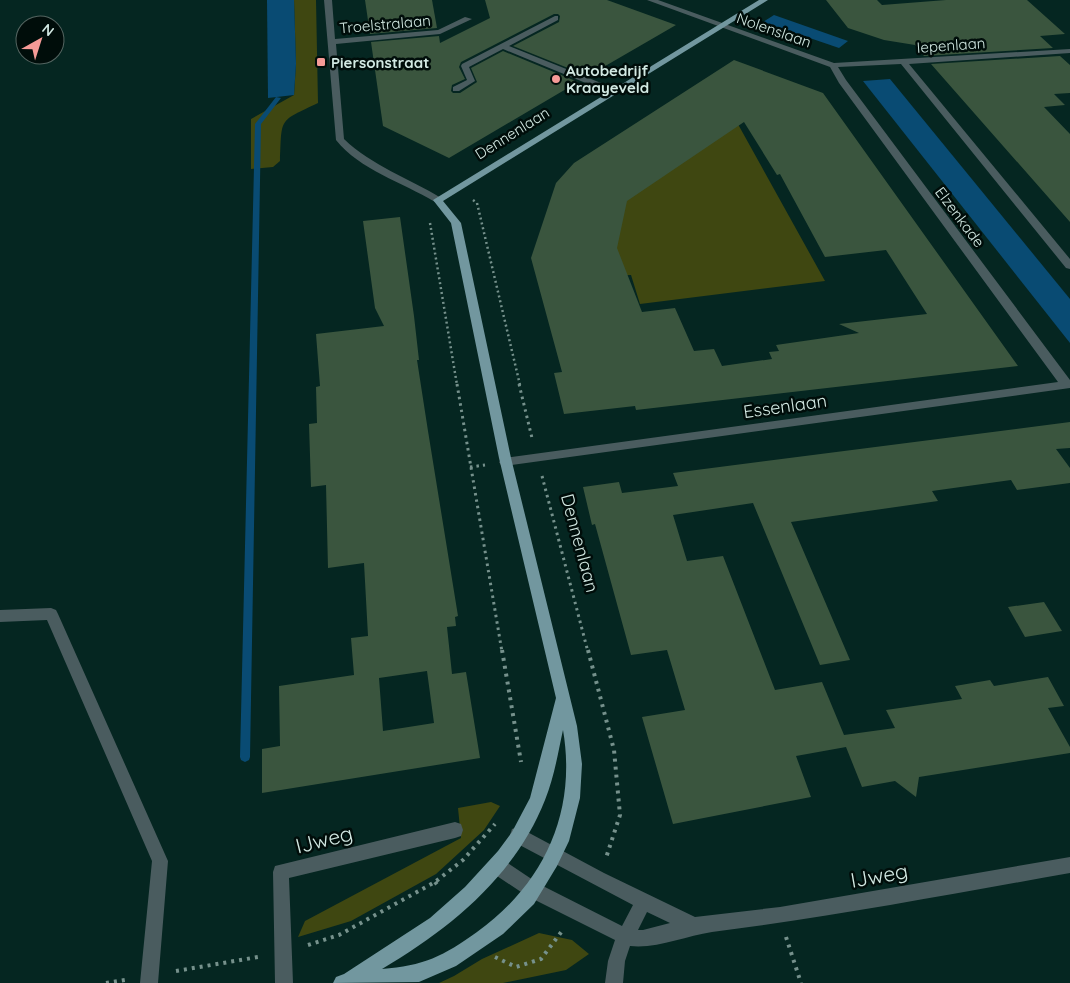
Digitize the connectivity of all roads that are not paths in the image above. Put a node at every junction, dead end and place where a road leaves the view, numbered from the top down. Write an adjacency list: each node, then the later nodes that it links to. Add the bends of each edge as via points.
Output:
1 (328, 0): 7 (street, Troelstralaan)
2 (650, 0): 6 (street, Nolenslaan)
3 (764, 0): 6 (main road, Dennenlaan)
4 (468, 18): 7 (street, Troelstralaan, via 440,32)
5 (555, 18): 8 (street)
6 (721, 26): 11 (street, Nolenslaan); 13 (main road, Dennenlaan)
7 (331, 42): 14 (street, Troelstralaan, via 340,140 352,154 419,187)
8 (503, 46): 12 (street, via 465,66 471,81); 13 (street)
9 (1070, 51): 10 (street, Iepenlaan)
10 (902, 62): 11 (street, Iepenlaan); 15 (street)
11 (833, 65): 16 (street, Elzenkade, via 842,82)
12 (456, 89)
13 (614, 91): 14 (main road, Dennenlaan)
14 (438, 200): 17 (main road, via 456,223)
15 (1070, 266)
16 (1068, 384): 17 (street, Essenlaan)
17 (505, 462): 19 (main road)
18 (0, 616): 29 (street, via 51,614 160,861)
19 (562, 697): 21 (main road, via 538,798); 22 (main road, via 574,776 571,805)
20 (456, 830): 30 (street, IJweg, via 281,872)
21 (518, 835): 22 (street); 24 (main road)
22 (556, 855): 25 (main road); 26 (street)
23 (1070, 864): 27 (street, IJweg)
24 (497, 866): 25 (street, IJweg); 31 (main road, via 455,908 417,937)
25 (533, 890): 28 (street, IJweg); 31 (main road, via 511,917 465,952 420,973)
26 (644, 900): 27 (street); 28 (street)
27 (694, 926): 28 (street, IJweg, via 643,939)
28 (627, 937): 32 (street, via 618,954)
29 (149, 979)
30 (284, 983)
31 (344, 983)
32 (614, 983)

